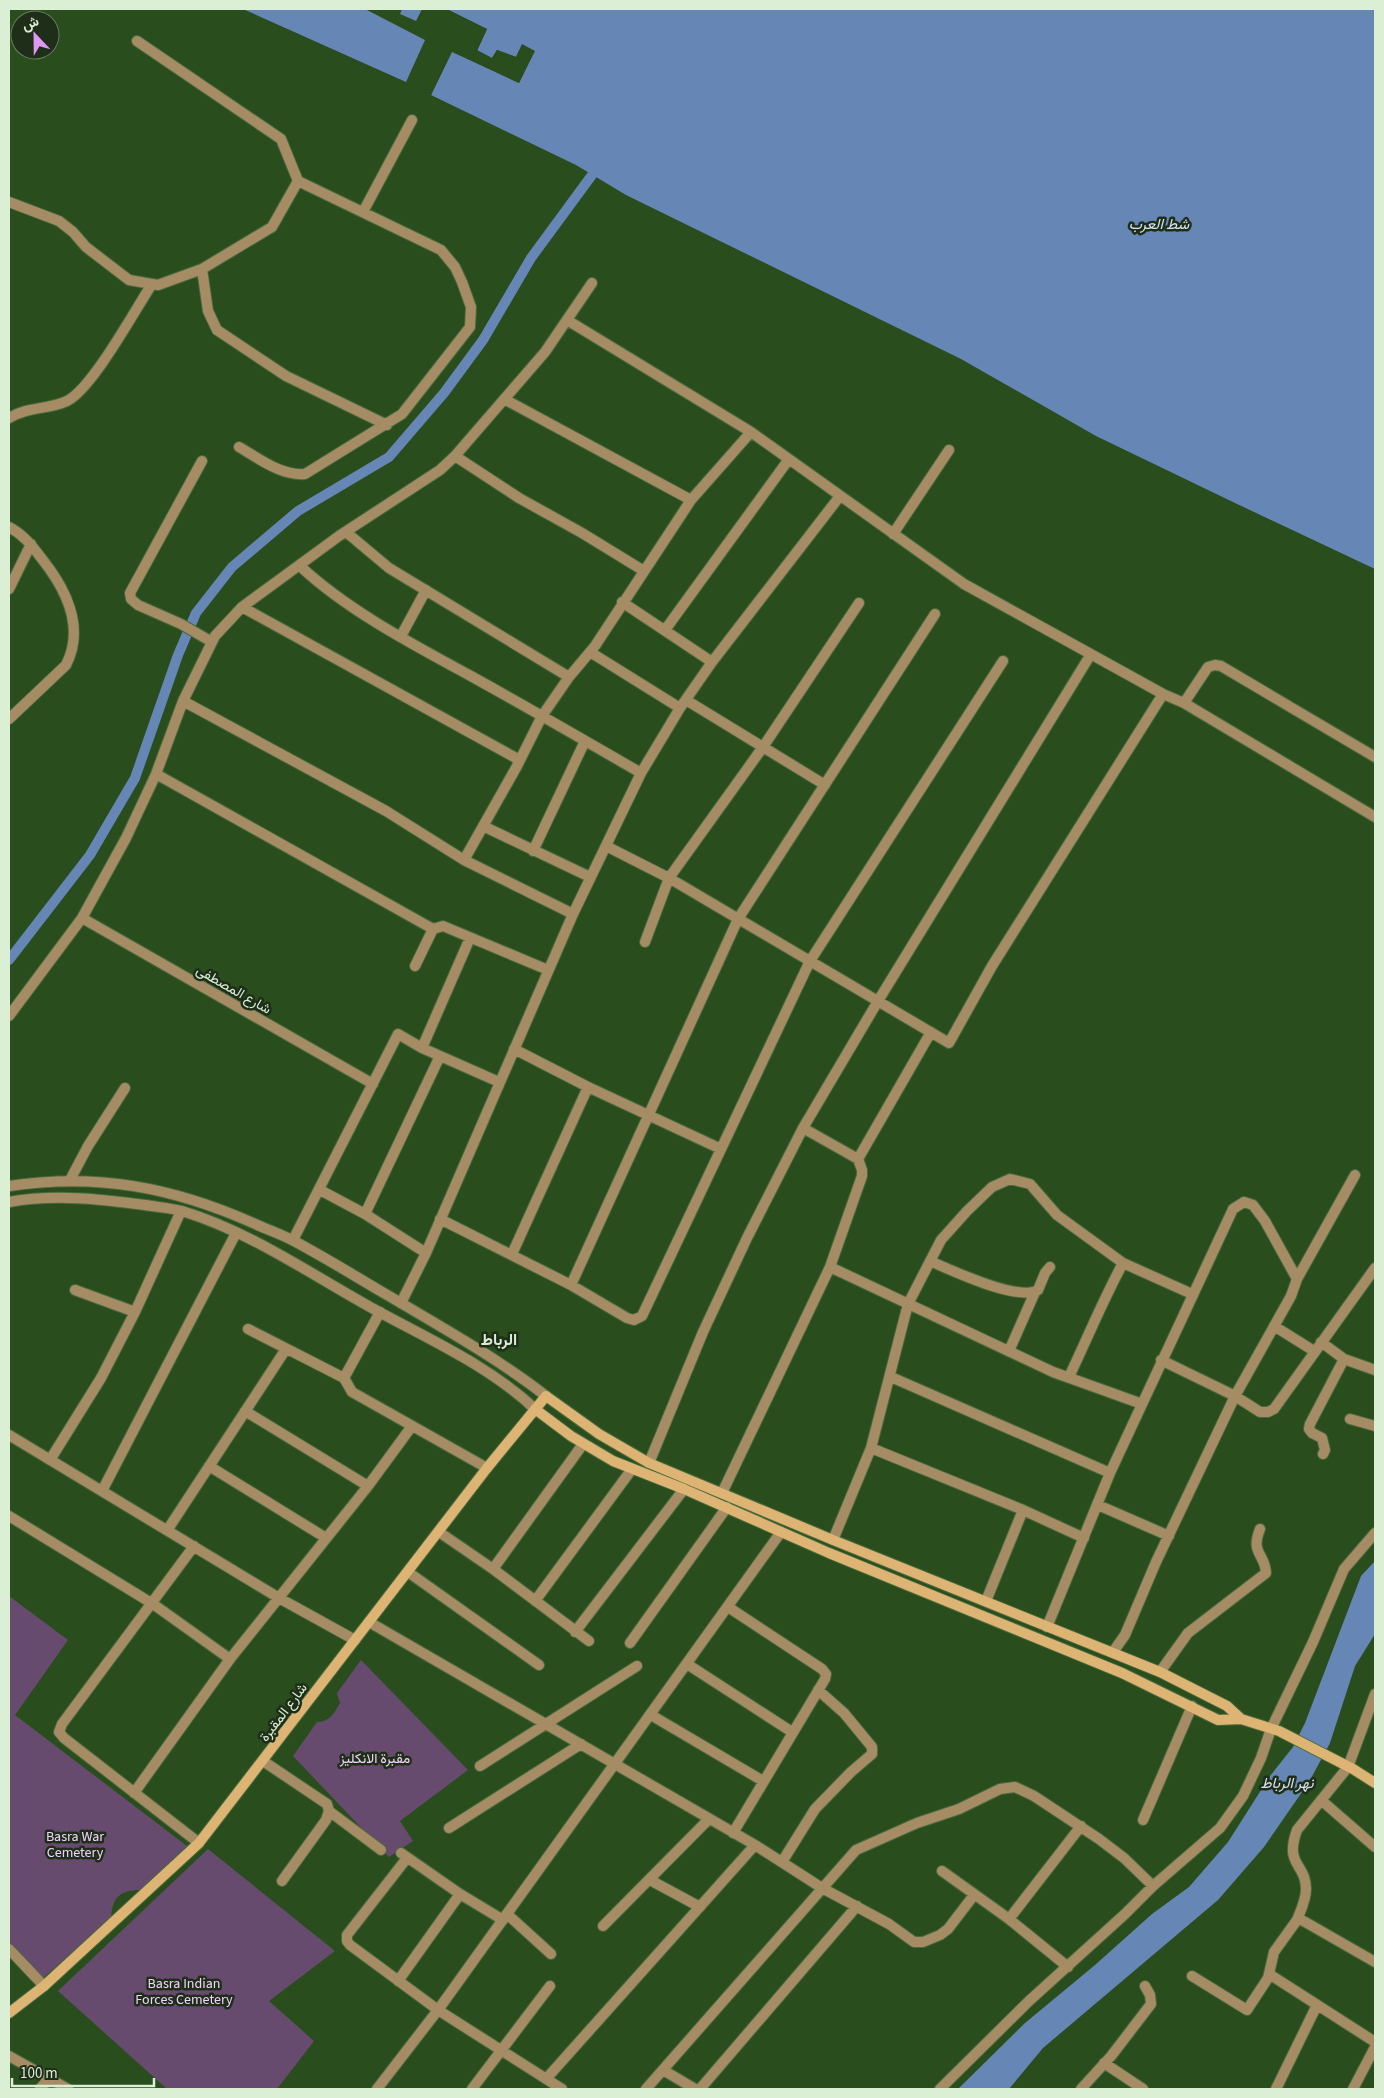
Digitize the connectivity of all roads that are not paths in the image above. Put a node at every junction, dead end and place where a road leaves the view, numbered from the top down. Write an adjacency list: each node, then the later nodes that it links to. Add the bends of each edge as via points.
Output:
1 (137, 41): 3 (street, via 281,139)
2 (412, 120): 5 (street)
3 (298, 181): 5 (street); 6 (street, via 272,226)
4 (9, 202): 8 (street, via 59,221 129,280)
5 (363, 212): 12 (street, via 441,250 455,267 471,307 470,327 402,414)
6 (202, 269): 8 (street, via 158,285); 12 (street, via 208,311 217,330 286,376)
7 (592, 283): 9 (street)
8 (152, 284): 11 (street, via 108,355 78,394 68,401 27,409)
9 (567, 320): 10 (street, via 545,352); 13 (street)
10 (504, 399): 16 (street); 20 (street)
11 (9, 418)
12 (387, 425): 14 (street, via 305,474 294,475 280,470)
13 (751, 432): 17 (street); 20 (street)
14 (239, 447)
15 (949, 450): 23 (street)
16 (455, 456): 22 (street, via 440,470); 26 (street, via 518,498)
17 (789, 459): 19 (street); 33 (street)
18 (202, 461): 35 (street, via 130,593 138,605)
19 (840, 496): 23 (street); 39 (street)
20 (691, 500): 26 (street)
21 (9, 527): 24 (street)
22 (346, 532): 25 (street); 28 (street, via 388,568)
23 (894, 534): 37 (street, via 964,584)
24 (30, 544): 27 (street); 46 (street, via 47,564 69,600 74,643 66,666)
25 (300, 566): 31 (street); 34 (street, via 315,580)
26 (644, 571): 29 (street)
27 (9, 589)
28 (426, 590): 34 (street); 40 (street)
29 (622, 602): 33 (street); 36 (street)
30 (859, 603): 48 (street)
31 (242, 607): 35 (street); 50 (street, via 516,758)
32 (935, 614): 53 (street)
33 (665, 630): 39 (street)
34 (401, 636): 45 (street)
35 (210, 641): 42 (street)
36 (590, 652): 40 (street); 44 (street)
37 (1091, 654): 41 (street); 70 (street)
38 (1003, 661): 67 (street)
39 (712, 662): 44 (street)
40 (569, 677): 45 (street)
41 (1163, 694): 43 (street); 72 (street, via 992,966 949,1044)
42 (183, 701): 52 (street); 58 (street, via 378,806)
43 (1184, 703): 49 (street, via 1208,667 1221,666); 54 (street)
44 (683, 704): 48 (street); 51 (street)
45 (542, 716): 47 (street); 50 (street)
46 (9, 719)
47 (586, 741): 51 (street); 57 (street)
48 (763, 748): 53 (street); 60 (street)
49 (1375, 757)
50 (518, 762): 55 (street)
51 (641, 773): 56 (street)
52 (156, 774): 62 (street, via 126,838); 64 (street)
53 (825, 785): 63 (street)
54 (1375, 817)
55 (483, 826): 57 (street); 58 (street)
56 (606, 846): 59 (street); 60 (street)
57 (533, 851): 59 (street)
58 (464, 860): 61 (street)
59 (590, 877): 61 (street)
60 (669, 878): 63 (street); 66 (street)
61 (573, 914): 69 (street)
62 (82, 918): 71 (street); 77 (street, شارع المصطفى)
63 (738, 919): 67 (street); 80 (street)
64 (433, 928): 65 (street, via 443,926); 68 (street)
65 (470, 938): 69 (street); 73 (street)
66 (645, 942)
67 (810, 961): 70 (street); 82 (street)
68 (415, 966)
69 (548, 970): 74 (street)
70 (878, 1001): 72 (street); 81 (street)
71 (9, 1016)
72 (930, 1032): 83 (street)
73 (422, 1048): 75 (street); 77 (street, via 398,1034)
74 (514, 1049): 76 (street); 78 (street)
75 (440, 1056): 76 (street); 92 (street)
76 (499, 1082): 93 (street)
77 (372, 1084): 88 (street)
78 (588, 1087): 80 (street); 97 (street)
79 (125, 1088): 85 (street)
80 (648, 1114): 82 (street); 104 (street)
81 (804, 1128): 83 (street); 137 (street, via 703,1332)
82 (721, 1149): 104 (street, via 640,1318 627,1318)
83 (858, 1159): 100 (street, via 862,1176)
84 (1355, 1175): 103 (street)
85 (70, 1180): 86 (street); 87 (street)
86 (9, 1186)
87 (135, 1186): 90 (street); 95 (street, via 173,1193 213,1206)
88 (320, 1190): 92 (street); 95 (street)
89 (9, 1202): 90 (street, via 65,1197)
90 (131, 1203): 91 (street)
91 (181, 1211): 94 (street); 110 (street)
92 (365, 1214): 96 (street)
93 (440, 1219): 96 (street); 97 (street)
94 (236, 1233): 111 (street); 144 (street)
95 (293, 1240): 108 (street)
96 (426, 1253): 108 (street)
97 (512, 1254): 104 (street)
98 (930, 1261): 99 (street, via 941,1240 967,1211 992,1187 1010,1179 1030,1184 1058,1214); 106 (street, via 999,1289); 109 (street)
99 (1123, 1263): 107 (street); 122 (street)
100 (830, 1267): 109 (street); 145 (street)
101 (1050, 1267): 106 (street)
102 (1375, 1268): 115 (street)
103 (1297, 1279): 107 (street, via 1265,1221 1253,1205 1244,1202 1233,1209); 113 (street)
104 (571, 1284)
105 (75, 1290): 110 (street)
106 (1036, 1292): 117 (street)
107 (1192, 1294): 119 (street)
108 (401, 1303): 112 (street); 124 (street, via 500,1362)
109 (908, 1304): 117 (street); 121 (street)
110 (135, 1312): 136 (street, via 101,1378)
111 (380, 1312): 112 (street); 123 (street)
112 (393, 1319): 127 (street, via 488,1372 515,1390)
113 (1274, 1326): 115 (street); 125 (street)
114 (248, 1329): 116 (street)
115 (1318, 1347): 118 (street); 125 (street, via 1274,1409 1260,1412)
116 (286, 1349): 123 (street); 128 (street)
117 (1009, 1351): 122 (street)
118 (1344, 1359): 120 (street); 135 (street, via 1310,1424 1312,1433 1322,1438)
119 (1161, 1360): 125 (street); 126 (street)
120 (1375, 1370)
121 (891, 1377): 134 (street); 141 (street)
122 (1069, 1377): 126 (street)
123 (344, 1378): 130 (street, via 352,1392)
124 (546, 1396): 127 (main road, شارع المقبرة); 137 (main road, via 599,1434)
125 (1235, 1396): 155 (street)
126 (1142, 1404): 141 (street)
127 (535, 1409): 133 (main road); 139 (main road, شارع المقبرة)
128 (245, 1411): 138 (street); 142 (street)
129 (1350, 1419): 131 (street)
130 (412, 1426): 139 (street); 142 (street)
131 (1375, 1426)
132 (9, 1435): 136 (street)
133 (584, 1444): 140 (main road); 160 (street)
134 (871, 1448): 148 (street); 158 (street)
135 (1323, 1454)
136 (50, 1460): 144 (street)
137 (649, 1463): 145 (main road)
138 (209, 1466): 151 (street); 156 (street)
139 (487, 1468): 152 (main road, شارع المقبرة)
140 (632, 1469): 143 (main road); 165 (street)
141 (1110, 1473): 146 (street)
142 (368, 1486): 156 (street)
143 (684, 1489): 147 (main road); 171 (street)
144 (102, 1491): 151 (street)
145 (722, 1493): 158 (main road)
146 (1098, 1505): 155 (street); 157 (street)
147 (727, 1507): 153 (main road); 174 (street)
148 (1023, 1510): 157 (street); 166 (street)
149 (9, 1516): 167 (street)
150 (1260, 1529): 180 (street, via 1256,1541 1266,1573 1188,1634)
151 (168, 1530): 159 (street)
152 (439, 1532): 160 (street); 161 (main road, شارع المقبرة)
153 (781, 1532): 163 (main road); 168 (street)
154 (1375, 1533): 187 (street, via 1344,1568)
155 (1169, 1536): 175 (street, via 1125,1635)
156 (326, 1538): 164 (street)
157 (1084, 1538): 170 (street)
158 (833, 1540): 162 (main road)
159 (194, 1546): 164 (street); 167 (street)
160 (493, 1569): 165 (street)
161 (408, 1572): 169 (main road, شارع المقبرة); 178 (street)
162 (913, 1572): 163 (main road); 166 (main road)
163 (908, 1584): 183 (main road, via 1122,1673)
164 (279, 1598): 172 (street); 176 (street)
165 (535, 1601): 171 (street)
166 (986, 1601): 170 (main road)
167 (153, 1604): 176 (street); 196 (street, via 59,1732)
168 (728, 1607): 177 (street); 181 (street, via 822,1670 826,1674)
169 (370, 1622): 172 (main road, شارع المقبرة); 186 (street)
170 (1047, 1627): 175 (main road)
171 (576, 1632): 173 (street)
172 (355, 1640): 190 (main road, شارع المقبرة)
173 (588, 1641)
174 (630, 1643)
175 (1113, 1652): 180 (main road)
176 (230, 1659): 196 (street)
177 (687, 1664): 184 (street); 188 (street)
178 (539, 1665)
179 (638, 1666): 186 (street)
180 (1160, 1672): 185 (main road, via 1227,1706)
181 (818, 1690): 188 (street); 208 (street, via 844,1713 872,1748 872,1754 815,1809)
182 (1375, 1694): 192 (street)
183 (1192, 1706): 185 (main road, via 1218,1720); 200 (street)
184 (651, 1715): 191 (street); 194 (street)
185 (1241, 1719): 187 (main road)
186 (548, 1725): 189 (street); 193 (street)
187 (1275, 1730): 192 (main road); 212 (street, via 1243,1796 1220,1828)
188 (792, 1732): 194 (street)
189 (581, 1744): 191 (street); 202 (street)
190 (263, 1760): 198 (street, via 326,1804); 204 (main road, شارع المقبرة)
191 (616, 1764): 199 (street); 218 (street)
192 (1345, 1765): 195 (main road); 197 (street)
193 (480, 1766)
194 (763, 1781): 203 (street)
195 (1375, 1783)
196 (134, 1793): 204 (street)
197 (1321, 1800): 206 (street); 220 (street, via 1297,1830 1292,1843 1292,1852 1306,1888)
198 (329, 1811): 207 (street); 211 (street, via 326,1820)
199 (709, 1819): 203 (street); 210 (street)
200 (1143, 1820)
201 (1081, 1826): 212 (street, via 1124,1858); 213 (street, via 1023,1789 1007,1787 856,1850); 219 (street)
202 (449, 1828)
203 (733, 1833): 205 (street)
204 (199, 1843): 229 (main road, شارع المقبرة)
205 (756, 1845): 208 (street); 217 (street)
206 (1375, 1847)
207 (381, 1850)
208 (782, 1862): 213 (street)
209 (942, 1871): 215 (street)
210 (650, 1880): 217 (street); 221 (street)
211 (282, 1881)
212 (1152, 1886): 225 (street)
213 (822, 1888): 216 (street); 240 (street)
214 (460, 1894): 218 (street); 228 (street); 228 (street, via 404,1855 347,1935 346,1941)
215 (974, 1895): 216 (street, via 948,1929 918,1942); 219 (street)
216 (857, 1906): 251 (street)
217 (700, 1907): 242 (street)
218 (505, 1917): 223 (street); 233 (street)
219 (1009, 1919): 225 (street)
220 (1297, 1920): 224 (street, via 1303,1920); 226 (street, via 1274,1952)
221 (603, 1926)
222 (9, 1949): 229 (street)
223 (551, 1954)
224 (1375, 1962)
225 (1068, 1966): 252 (street)
226 (1269, 1974): 227 (street, via 1247,2010); 232 (street)
227 (1192, 1976)
228 (398, 1981): 233 (street)
229 (44, 1986): 234 (main road, شارع المقبرة)
230 (550, 1986): 237 (street)
231 (1145, 1986): 239 (street, via 1151,2004)
232 (1318, 2005): 235 (street); 255 (street)
233 (438, 2010): 237 (street); 246 (street)
234 (9, 2013)
235 (1375, 2042)
236 (1375, 2047): 243 (street)
237 (502, 2050): 242 (street); 247 (street)
238 (9, 2056): 241 (street)
239 (1104, 2063): 253 (street); 254 (street)
240 (662, 2070): 249 (street); 250 (street)
241 (49, 2078): 244 (street); 245 (street)
242 (546, 2079): 248 (street)
243 (1357, 2088)
244 (40, 2089)
245 (68, 2089)
246 (377, 2089)
247 (472, 2089)
248 (560, 2089)
249 (646, 2089)
250 (696, 2089)
251 (700, 2089)
252 (940, 2089)
253 (1081, 2089)
254 (1143, 2089)
255 (1276, 2089)

